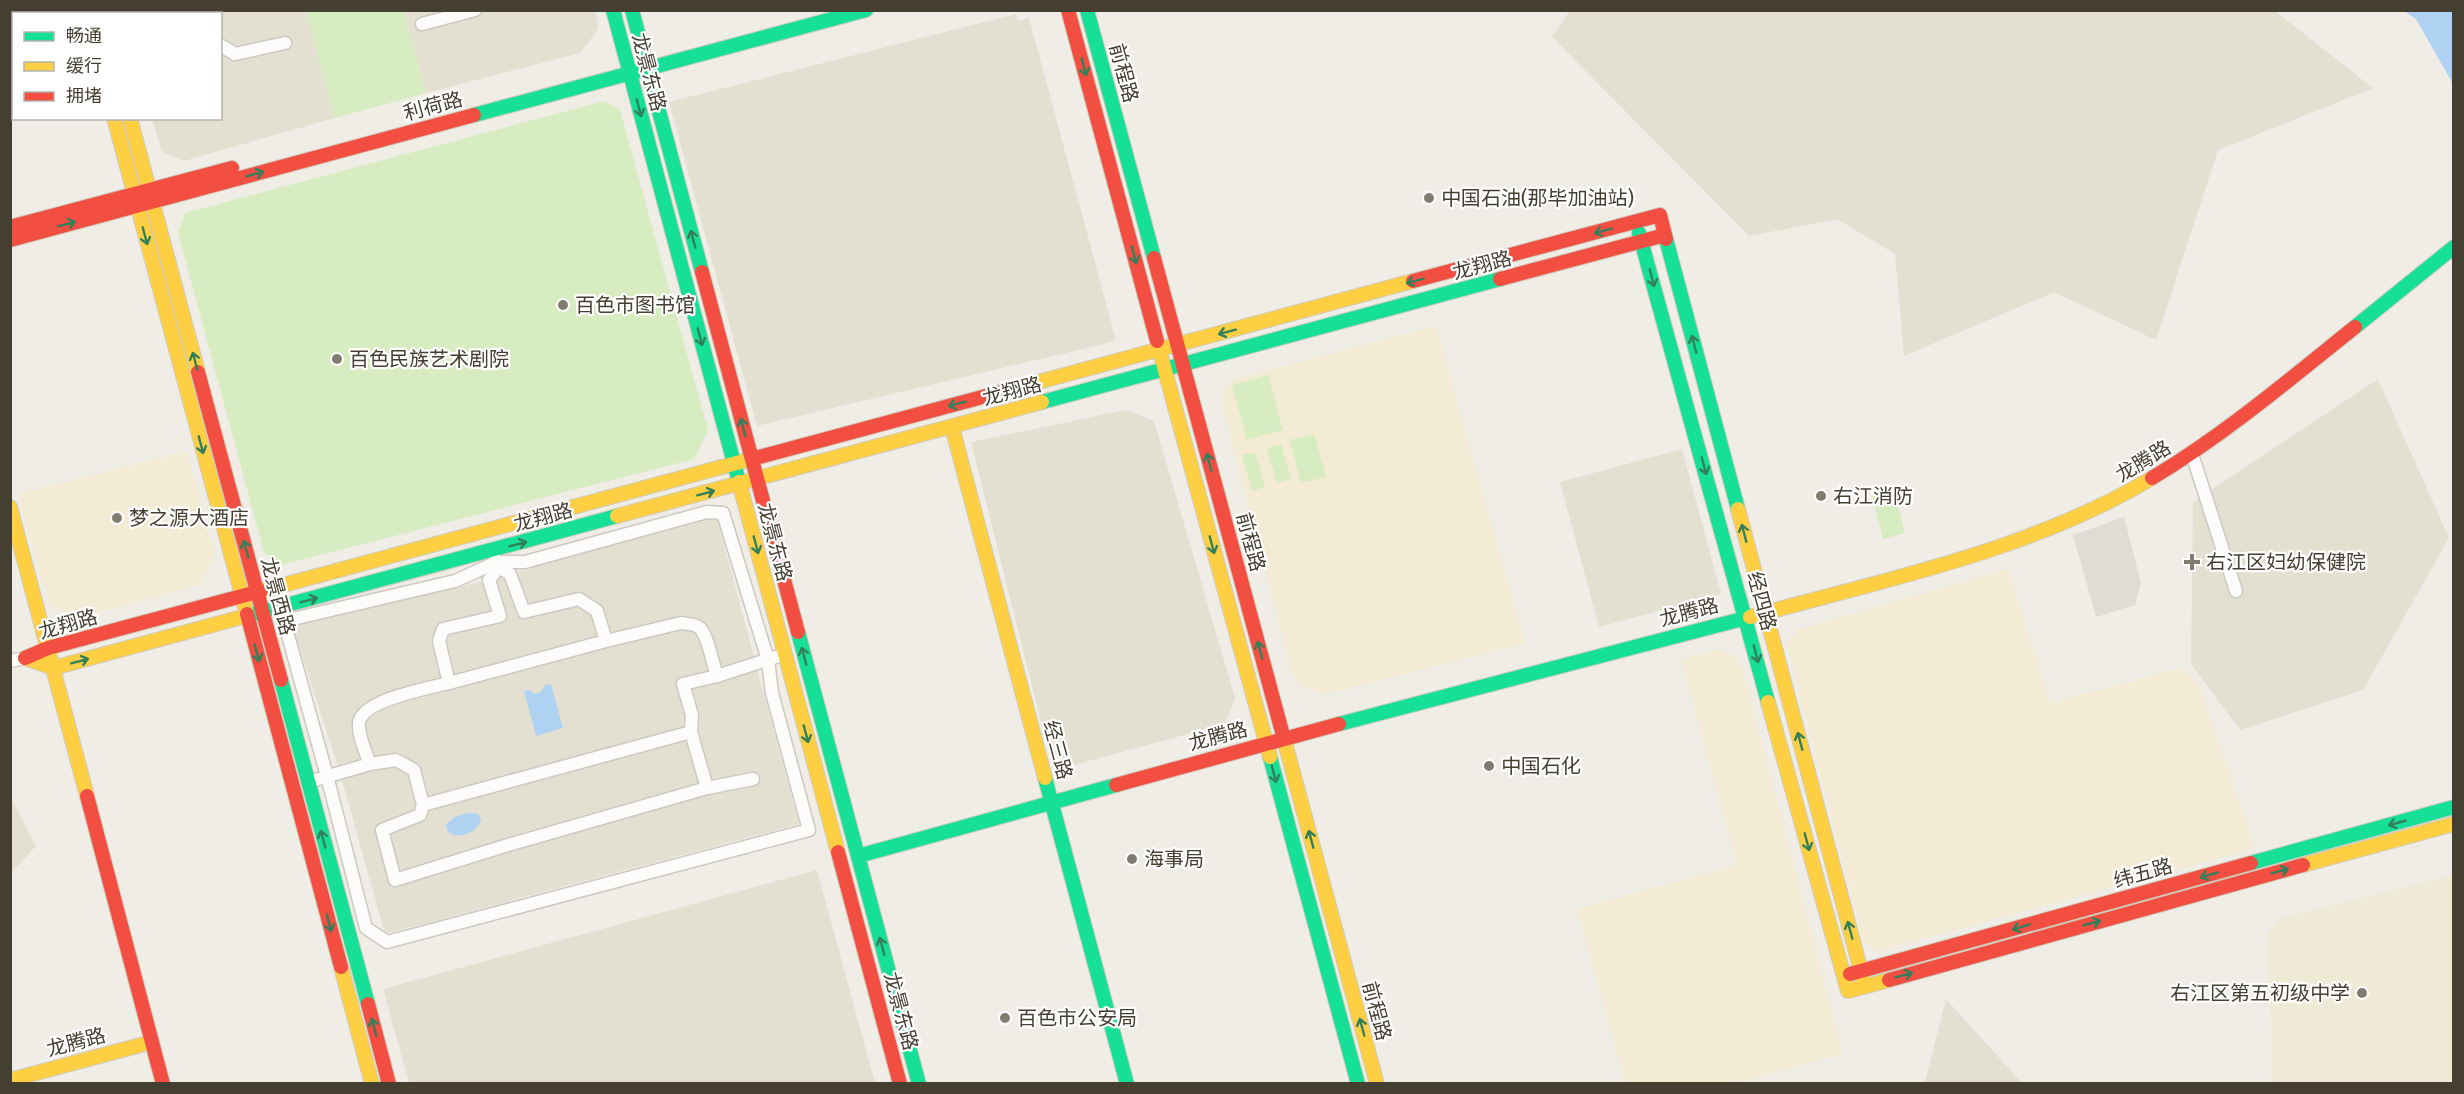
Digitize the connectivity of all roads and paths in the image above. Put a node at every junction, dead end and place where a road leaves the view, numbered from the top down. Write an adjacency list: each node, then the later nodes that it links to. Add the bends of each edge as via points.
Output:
1 (475, 10): 8 (street)
2 (613, 10): 14 (street, 龙景东路)
3 (632, 10): 13 (street, 龙景东路)
4 (828, 10): 13 (street, 利荷路)
5 (866, 10): 13 (street, 利荷路)
6 (1068, 10): 27 (street, 前程路, one-way to 27)
7 (1087, 10): 26 (street, 前程路)
8 (422, 24)
9 (285, 43): 11 (street)
10 (222, 46): 11 (street)
11 (235, 54): 12 (street)
12 (222, 57)
13 (646, 64): 14 (street, 利荷路); 32 (street, 龙景东路, one-way to 13)
14 (628, 69): 17 (street, 利荷路); 33 (street, 龙景东路, one-way to 33)
15 (115, 120): 18 (street, 龙景西路)
16 (131, 120): 17 (street, 龙景西路)
17 (151, 196): 18 (street, 利荷路); 39 (street, 龙景西路, one-way to 17)
18 (135, 200): 21 (street, 利荷路); 23 (street, 利荷路, one-way to 18); 40 (street, 龙景西路, one-way to 40)
19 (1660, 215): 20 (street, 龙翔路); 22 (street, 经四路)
20 (1636, 222): 24 (street, 经四路); 26 (street, 龙翔路, one-way to 26)
21 (10, 227)
22 (1665, 235): 24 (street, 龙翔路); 42 (street, 经四路, one-way to 22)
23 (10, 240)
24 (1642, 242): 28 (street, 龙翔路); 44 (street, 经四路, one-way to 44)
25 (2454, 247): 31 (street, 龙腾路)
26 (1178, 345): 27 (street, 龙翔路); 28 (street, 前程路)
27 (1160, 350): 29 (street, 前程路); 32 (street, 龙翔路, one-way to 32)
28 (1183, 365): 29 (street, 龙翔路); 55 (street, 前程路, one-way to 28)
29 (1165, 370): 30 (street, 龙翔路); 56 (street, 前程路, one-way to 56)
30 (952, 427): 34 (street, 龙翔路); 62 (street, 经三路)
31 (2192, 454): 38 (street); 42 (street, 龙腾路, via 2115,500 1996,549)
32 (752, 459): 33 (street, 龙翔路); 34 (street, 龙景东路)
33 (734, 464): 35 (street, 龙景东路); 39 (street, 龙翔路)
34 (757, 479): 35 (street, 龙翔路); 66 (street, 龙景东路, one-way to 34)
35 (739, 484): 37 (street, 龙翔路, one-way to 35); 47 (street, 龙景东路, one-way to 47)
36 (10, 507): 46 (street)
37 (496, 560): 41 (street, 龙翔路, one-way to 37); 45 (street, via 510,574 524,612 579,599 597,611); 49 (street, via 525,562 707,512 723,513); 53 (street, via 489,580 500,616 443,629 440,635); 58 (street, via 455,581 284,621)
38 (2236, 591)
39 (257, 592): 40 (street, 龙翔路); 41 (street, 龙景西路)
40 (242, 596): 43 (street, 龙景西路); 46 (street, 龙翔路)
41 (263, 612): 43 (street, 龙翔路); 60 (street, 龙景西路)
42 (1765, 612): 44 (street, 龙腾路); 67 (street, 经四路, one-way to 42)
43 (247, 616): 51 (street, 龙翔路, one-way to 43); 74 (street, 龙景西路, one-way to 74)
44 (1746, 618): 55 (street, 龙腾路); 68 (street, 经四路, one-way to 68)
45 (606, 641): 52 (street, via 681,623 692,624 705,637); 53 (street)
46 (48, 648): 48 (street, 龙翔路); 51 (street)
47 (785, 654): 49 (street); 76 (street, 龙景东路, one-way to 76)
48 (25, 658): 50 (street); 51 (street, 龙翔路)
49 (768, 660): 52 (street); 58 (street, via 771,693 809,830 387,942 366,927)
50 (10, 662)
51 (53, 668): 71 (street)
52 (717, 676): 54 (street, via 682,684 692,716)
53 (449, 683): 57 (street, via 375,704 363,712 359,723)
54 (691, 732): 61 (street); 63 (street)
55 (1284, 738): 56 (street, 龙腾路); 80 (street, 前程路, one-way to 55)
56 (1266, 743): 62 (street, 龙腾路); 79 (street, 前程路, one-way to 79)
57 (370, 764): 58 (street); 63 (street, via 396,760 414,770)
58 (327, 776): 60 (street)
59 (753, 779): 61 (street)
60 (308, 782): 75 (street, 龙景西路, one-way to 60)
61 (708, 788): 63 (street, via 395,880 382,830 420,815)
62 (1052, 802): 66 (street, 龙腾路); 78 (street, 经三路)
63 (423, 805)
64 (2454, 807): 67 (street, 纬五路, one-way to 67)
65 (2454, 824): 69 (street, 纬五路, one-way to 65)
66 (858, 856): 77 (street, 龙景东路, one-way to 66)
67 (1861, 972): 68 (street, 纬五路); 69 (street, 经四路)
68 (1844, 976): 70 (street, 经四路)
69 (1865, 986): 70 (street, 纬五路)
70 (1848, 991)
71 (152, 1042): 72 (street, 龙腾路); 73 (street)
72 (10, 1080)
73 (163, 1083)
74 (372, 1083)
75 (389, 1083)
76 (900, 1083)
77 (918, 1083)
78 (1127, 1083)
79 (1358, 1083)
80 (1377, 1083)

